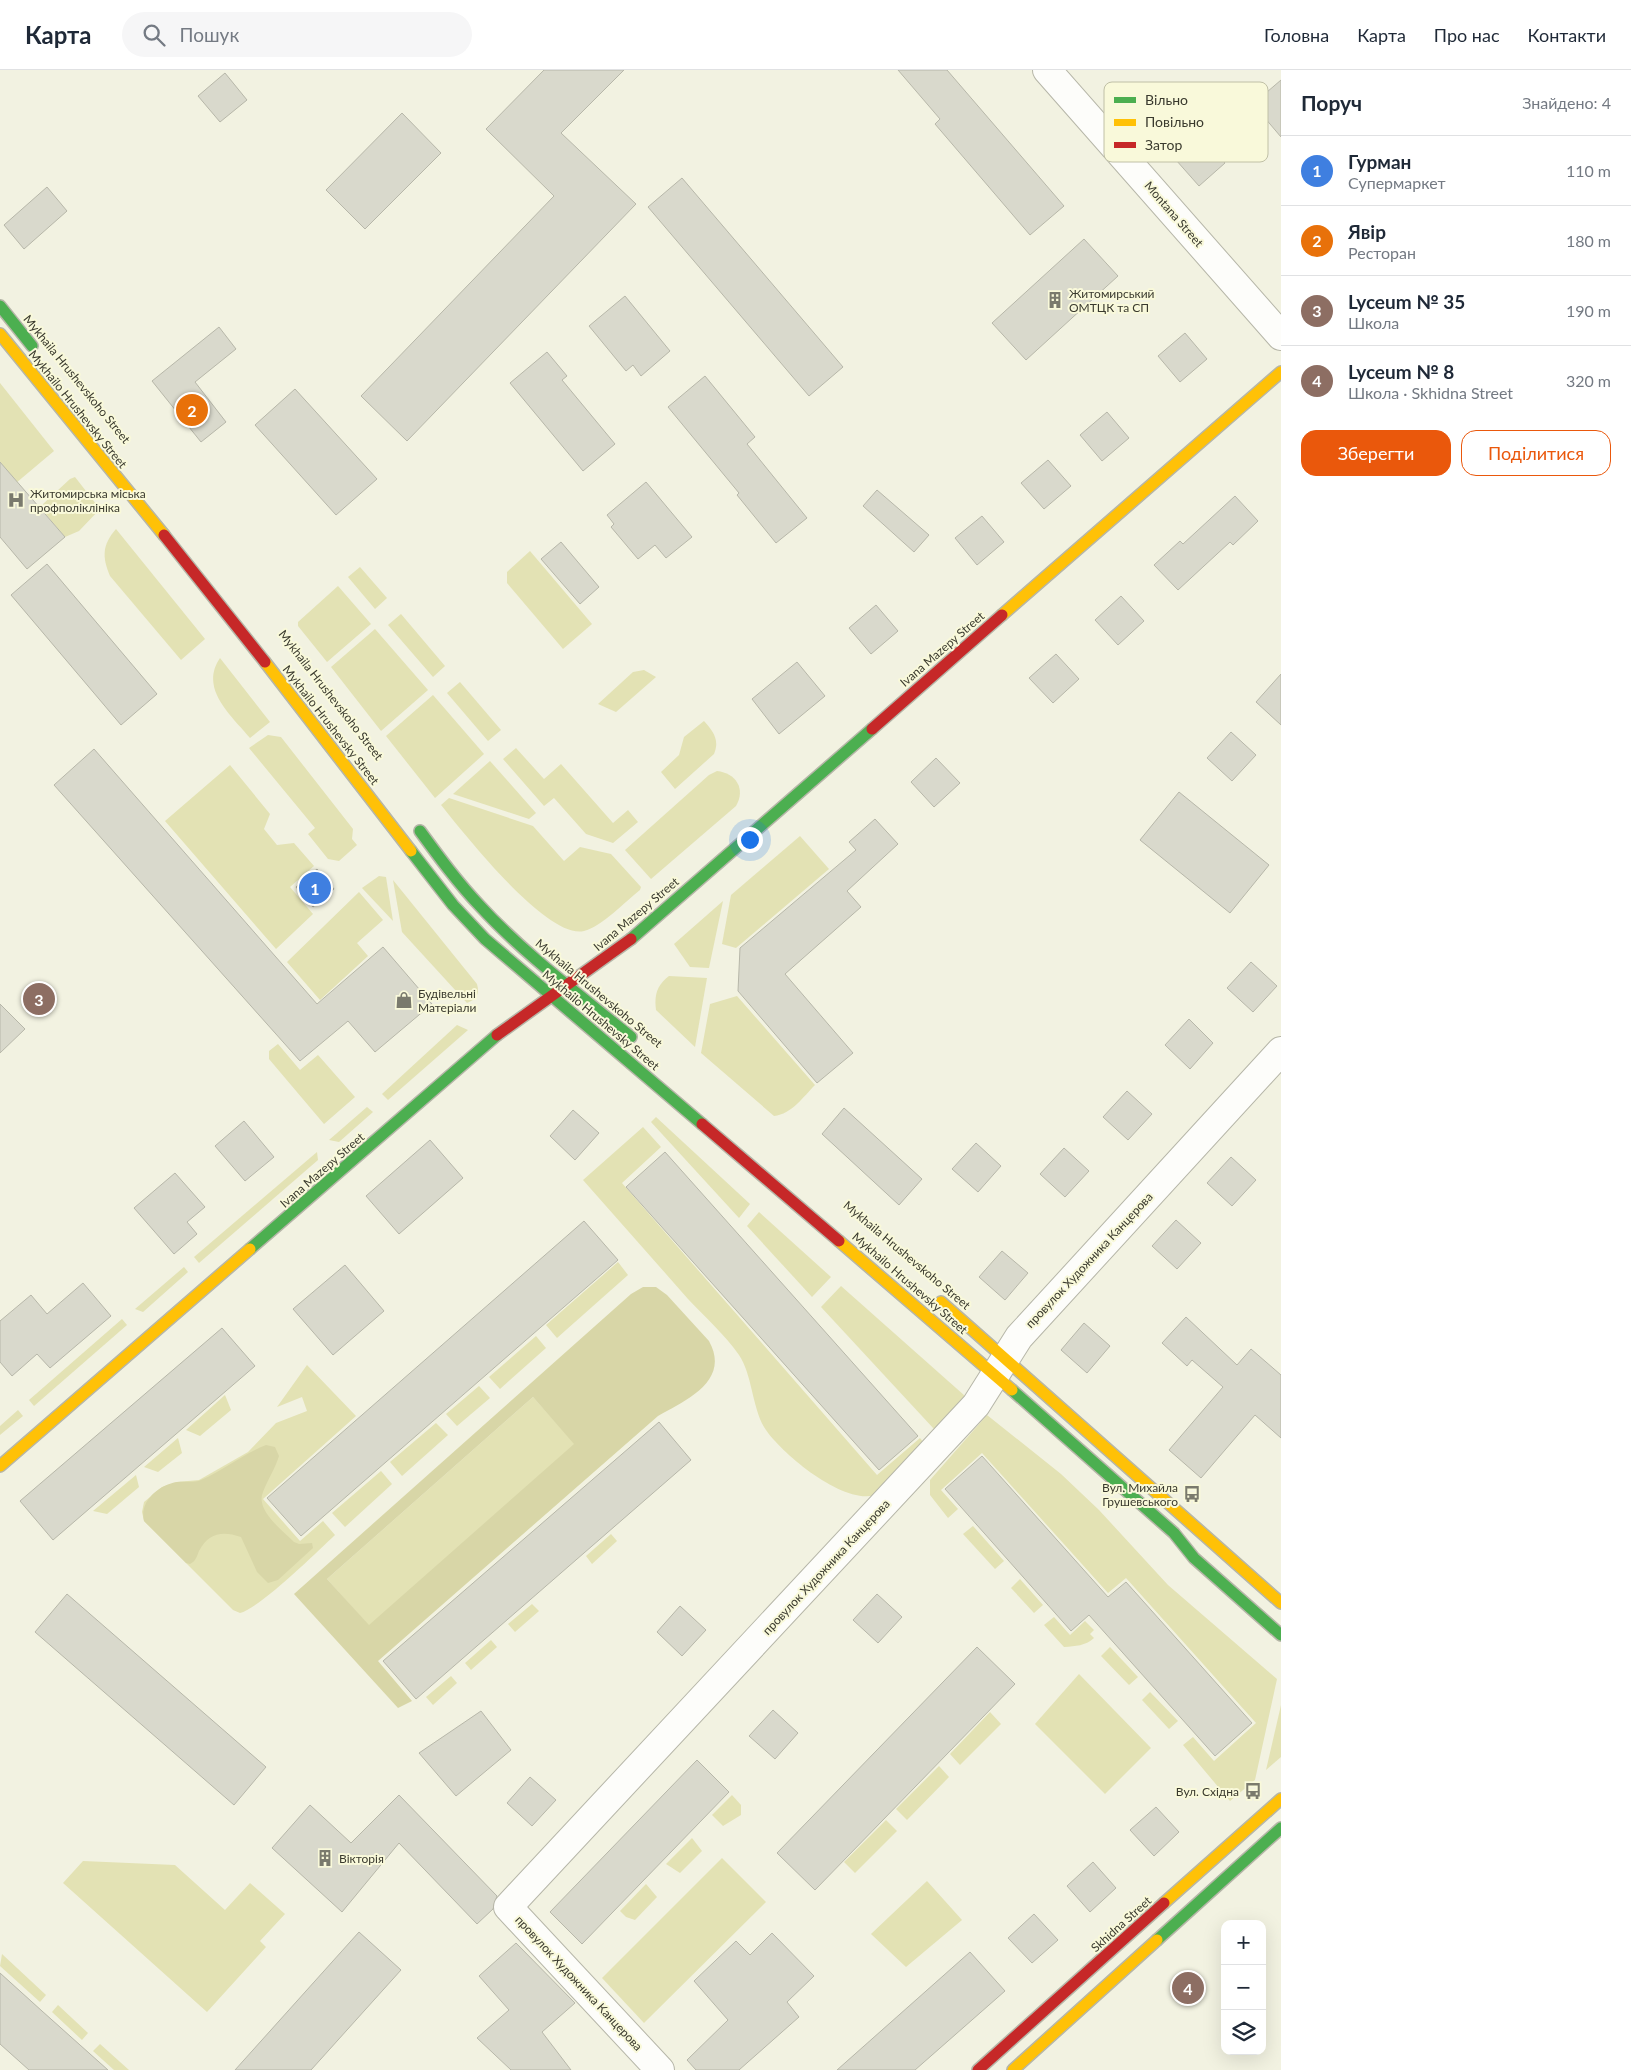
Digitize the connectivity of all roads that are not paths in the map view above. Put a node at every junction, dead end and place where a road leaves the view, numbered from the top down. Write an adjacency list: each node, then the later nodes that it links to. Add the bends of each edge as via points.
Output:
1 (1047, 70): 2 (street, Montana Street)
2 (1104, 135)
3 (1128, 162): 6 (street, Montana Street)
4 (0, 306): 7 (main road, Mykhaila Hrushevskoho Street)
5 (0, 334): 11 (main road, Mykhailo Hrushevsky Street, via 238,627 453,905 505,958)
6 (1281, 336)
7 (39, 354)
8 (1281, 372): 10 (main road, Ivana Mazepy Street, via 626,943)
9 (414, 824): 10 (main road, Mykhaila Hrushevskoho Street, via 489,916)
10 (568, 984): 11 (main road, Ivana Mazepy Street); 12 (main road, Mykhaila Hrushevskoho Street)
11 (551, 996): 15 (main road, Mykhailo Hrushevsky Street); 16 (main road, Ivana Mazepy Street, via 504,1030)
12 (641, 1046)
13 (1281, 1051): 15 (street, провулок Художника Канцерова, via 1019,1337)
14 (932, 1295): 15 (main road, Mykhaila Hrushevskoho Street)
15 (1001, 1366): 17 (main road, Mykhaila Hrushevskoho Street); 18 (main road, Mykhailo Hrushevsky Street, via 1174,1533 1194,1558); 21 (street, провулок Художника Канцерова, via 976,1405 865,1527 508,1907)
16 (0, 1466)
17 (1281, 1603)
18 (1281, 1635)
19 (1281, 1799): 22 (main road, Skhidna Street)
20 (1281, 1828): 23 (main road)
21 (660, 2070)
22 (978, 2070)
23 (1013, 2070)

